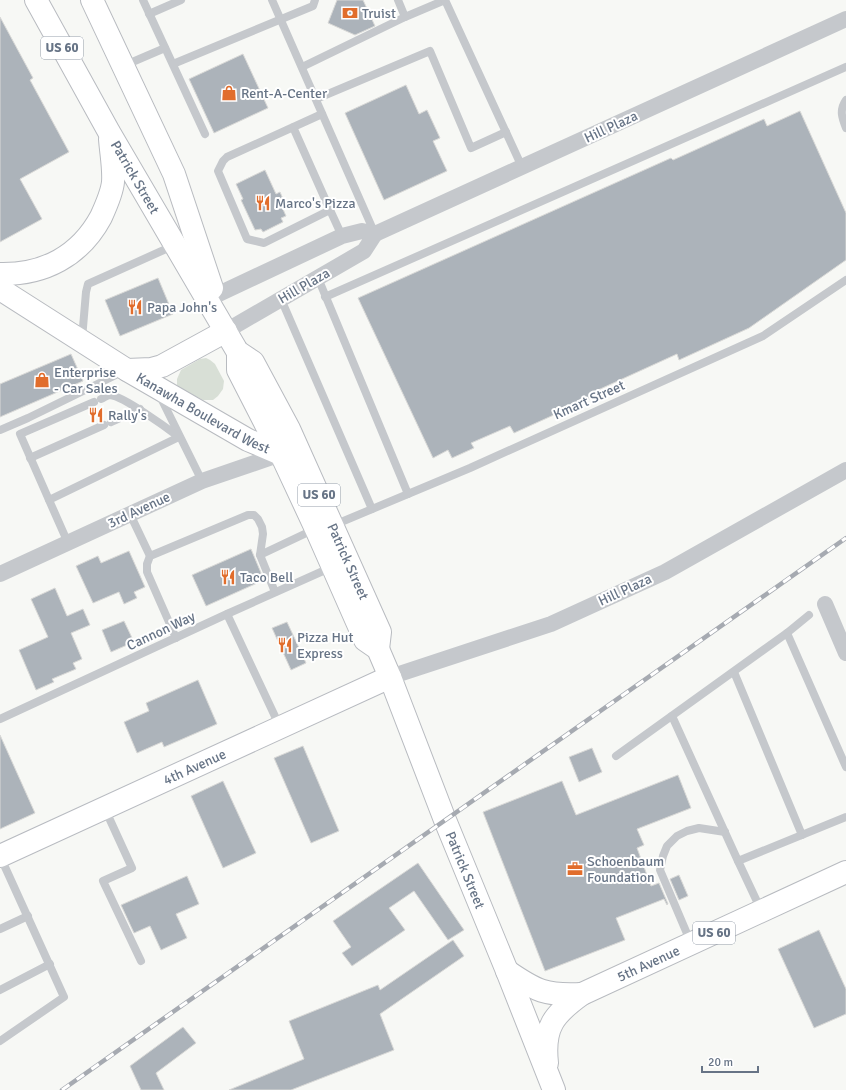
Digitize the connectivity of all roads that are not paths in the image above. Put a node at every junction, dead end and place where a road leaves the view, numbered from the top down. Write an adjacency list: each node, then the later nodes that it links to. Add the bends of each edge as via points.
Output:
1 (36, 0): 23 (main road, Patrick Street / US 60)
2 (92, 0): 15 (main road)
3 (143, 0): 9 (lane)
4 (181, 0): 9 (lane)
5 (272, 0): 11 (lane)
6 (315, 0): 11 (lane, via 312,6)
7 (398, 0): 10 (lane)
8 (445, 0): 10 (lane); 24 (lane)
9 (149, 14): 13 (lane)
10 (405, 17): 16 (lane)
11 (280, 18): 14 (lane); 16 (lane)
12 (846, 18): 26 (street, Hill Plaza)
13 (165, 48): 14 (lane); 15 (lane)
14 (173, 64): 25 (lane)
15 (123, 66): 35 (main road, via 174,174)
16 (302, 67): 18 (lane)
17 (846, 67): 34 (lane)
18 (316, 99): 20 (lane); 24 (lane, via 430,51 471,148)
19 (846, 100): 22 (lane, via 842,106)
20 (322, 114): 21 (lane); 28 (lane)
21 (293, 127): 27 (lane); 27 (lane, via 227,157 218,171 247,239 264,243)
22 (846, 128)
23 (109, 132): 30 (main road, Patrick Street / US 60); 33 (main road, via 113,183 105,208 94,229 67,257 36,270 15,274)
24 (506, 132): 26 (lane)
25 (205, 134)
26 (522, 167): 28 (street, Hill Plaza)
27 (330, 210): 29 (lane)
28 (375, 234): 29 (street, Hill Plaza, via 362,231); 31 (street, Hill Plaza, via 364,251)
29 (342, 236): 35 (street, Hill Plaza)
30 (175, 244): 35 (main road, Patrick Street / US 60); 38 (lane, via 88,284)
31 (318, 278): 34 (lane); 36 (street, Hill Plaza)
32 (846, 280): 49 (lane, Kmart Street, via 763,336)
33 (0, 286): 38 (main road, Kanawha Boulevard West)
34 (325, 297): 49 (lane)
35 (211, 298): 37 (main road)
36 (282, 299): 37 (street, Hill Plaza); 51 (lane)
37 (226, 331): 39 (main road, Patrick Street / US 60); 40 (main road, Kanawha Boulevard West, via 162,366)
38 (81, 341): 40 (main road, Kanawha Boulevard West)
39 (238, 352): 45 (main road, Patrick Street / US 60, via 238,370); 53 (main road, Patrick Street / US 60, via 253,362 289,429)
40 (126, 370): 41 (main road, Kanawha Boulevard West); 43 (lane)
41 (155, 386): 44 (lane); 45 (main road, Kanawha Boulevard West, via 248,440)
42 (140, 409): 44 (lane); 46 (lane); 46 (lane, via 109,395 20,434)
43 (0, 430)
44 (180, 437): 48 (lane); 50 (lane)
45 (281, 454): 48 (street, 3rd Avenue); 53 (main road, Patrick Street / US 60)
46 (30, 458): 50 (lane)
47 (846, 470): 68 (street, Hill Plaza, via 664,572 576,613 551,624)
48 (202, 481): 52 (street, 3rd Avenue)
49 (408, 494): 51 (lane, Kmart Street)
50 (49, 500): 54 (lane)
51 (372, 509): 53 (lane, Kmart Street)
52 (130, 514): 54 (street, 3rd Avenue); 56 (lane)
53 (325, 527): 55 (lane, Kmart Street); 57 (main road, Patrick Street / US 60); 65 (main road, Patrick Street / US 60, via 380,632)
54 (68, 543): 58 (street, 3rd Avenue)
55 (260, 555): 56 (lane, via 262,527 254,515 248,515); 59 (lane)
56 (150, 556): 64 (lane, via 148,572)
57 (333, 567): 59 (lane, Cannon Way); 65 (main road, Patrick Street / US 60, via 365,640)
58 (0, 574)
59 (275, 592): 61 (lane, Cannon Way)
60 (825, 604): 66 (street)
61 (227, 614): 64 (lane, Cannon Way); 71 (lane)
62 (809, 615): 63 (lane)
63 (787, 633): 67 (lane); 73 (lane)
64 (176, 638): 70 (lane, Cannon Way)
65 (378, 649): 68 (main road, Patrick Street / US 60)
66 (846, 653)
67 (734, 672): 69 (lane); 77 (lane)
68 (390, 677): 71 (main road, 4th Avenue); 87 (main road, Patrick Street / US 60)
69 (672, 716): 72 (lane); 76 (lane)
70 (0, 720)
71 (280, 728): 74 (main road, 4th Avenue)
72 (616, 756)
73 (846, 767)
74 (104, 808): 78 (main road, 4th Avenue); 85 (lane, via 132,868 103,881)
75 (846, 817): 77 (lane)
76 (725, 832): 79 (lane); 84 (lane, via 699,828 687,831 667,846 663,856 660,870)
77 (802, 835): 79 (lane)
78 (0, 856): 82 (lane)
79 (738, 862): 81 (lane)
80 (846, 872): 81 (main road, 5th Avenue / US 60)
81 (762, 911): 84 (main road, 5th Avenue / US 60)
82 (28, 916): 83 (lane); 86 (lane)
83 (0, 929)
84 (691, 943): 89 (main road, 5th Avenue / US 60)
85 (141, 961)
86 (50, 964): 88 (lane); 90 (lane, via 64,997)
87 (507, 971): 89 (main road, US 60, via 533,988 549,993); 91 (main road, Patrick Street / US 60)
88 (0, 990)
89 (582, 994): 91 (main road, via 559,1011 547,1034)
90 (0, 1041)
91 (551, 1082)

